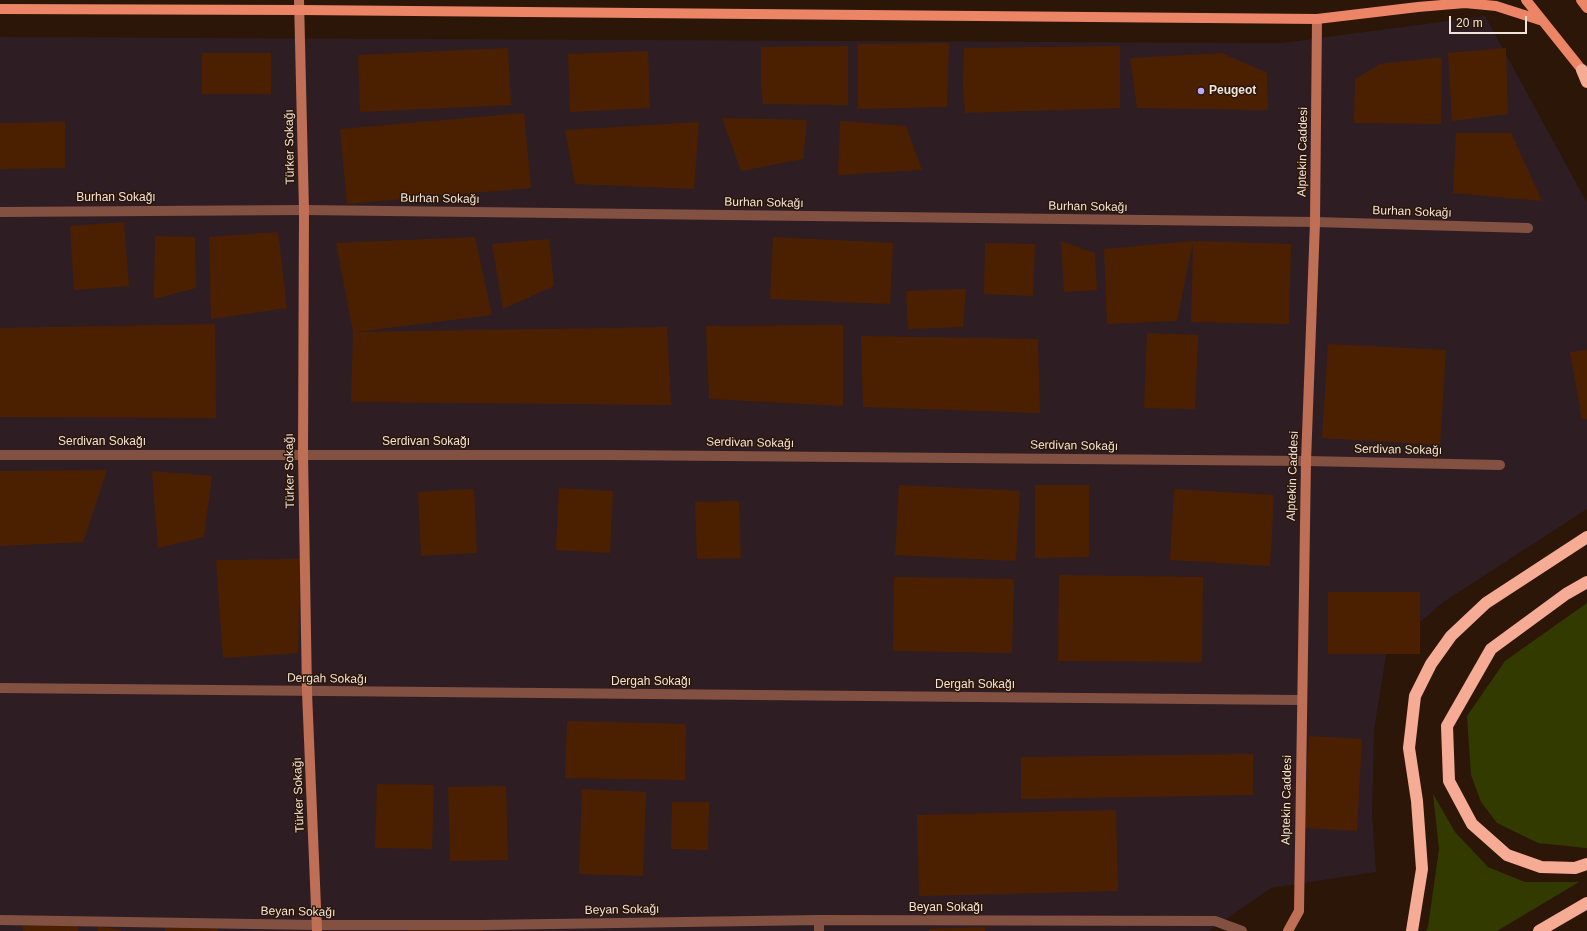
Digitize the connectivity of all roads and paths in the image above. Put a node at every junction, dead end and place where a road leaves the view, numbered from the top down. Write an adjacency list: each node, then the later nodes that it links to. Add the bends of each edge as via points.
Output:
1 (1526, 0): 7 (main road)
2 (1581, 0): 4 (main road)
3 (299, 5): 5 (main road); 6 (main road); 10 (street, Türker Sokağı)
4 (1587, 8)
5 (0, 9)
6 (1317, 19): 7 (main road, via 1465,3 1496,6); 12 (street, Alptekin Caddesi)
7 (1543, 21): 8 (main road)
8 (1585, 74): 9 (highway)
9 (1587, 82)
10 (304, 210): 11 (street, Burhan Sokağı); 12 (street, Burhan Sokağı); 14 (street, Türker Sokağı)
11 (0, 212)
12 (1315, 222): 13 (street, Burhan Sokağı); 16 (street, Alptekin Caddesi)
13 (1528, 228)
14 (303, 455): 15 (street, Serdivan Sokağı); 16 (street, Serdivan Sokağı); 21 (street, Türker Sokağı)
15 (0, 456)
16 (1306, 461): 17 (street, Serdivan Sokağı); 22 (street, Alptekin Caddesi)
17 (1500, 465)
18 (1587, 537): 31 (highway, via 1486,603 1450,636 1431,664 1416,696 1409,748 1417,801 1422,869)
19 (1587, 582): 23 (highway, via 1566,594 1491,649 1447,726 1449,781 1472,824 1507,855 1541,867 1575,868)
20 (0, 688): 21 (street, Dergah Sokağı)
21 (307, 692): 22 (street, Dergah Sokağı); 27 (street, Türker Sokağı)
22 (1301, 700): 30 (street, Alptekin Caddesi, via 1298,911)
23 (1587, 864)
24 (1587, 903): 32 (highway)
25 (0, 920): 27 (street, Beyan Sokağı)
26 (819, 920): 27 (street, Beyan Sokağı); 28 (street); 29 (street, Beyan Sokağı, via 1215,921)
27 (317, 928)
28 (819, 931)
29 (1242, 931)
30 (1288, 931)
31 (1412, 931)
32 (1539, 931)

